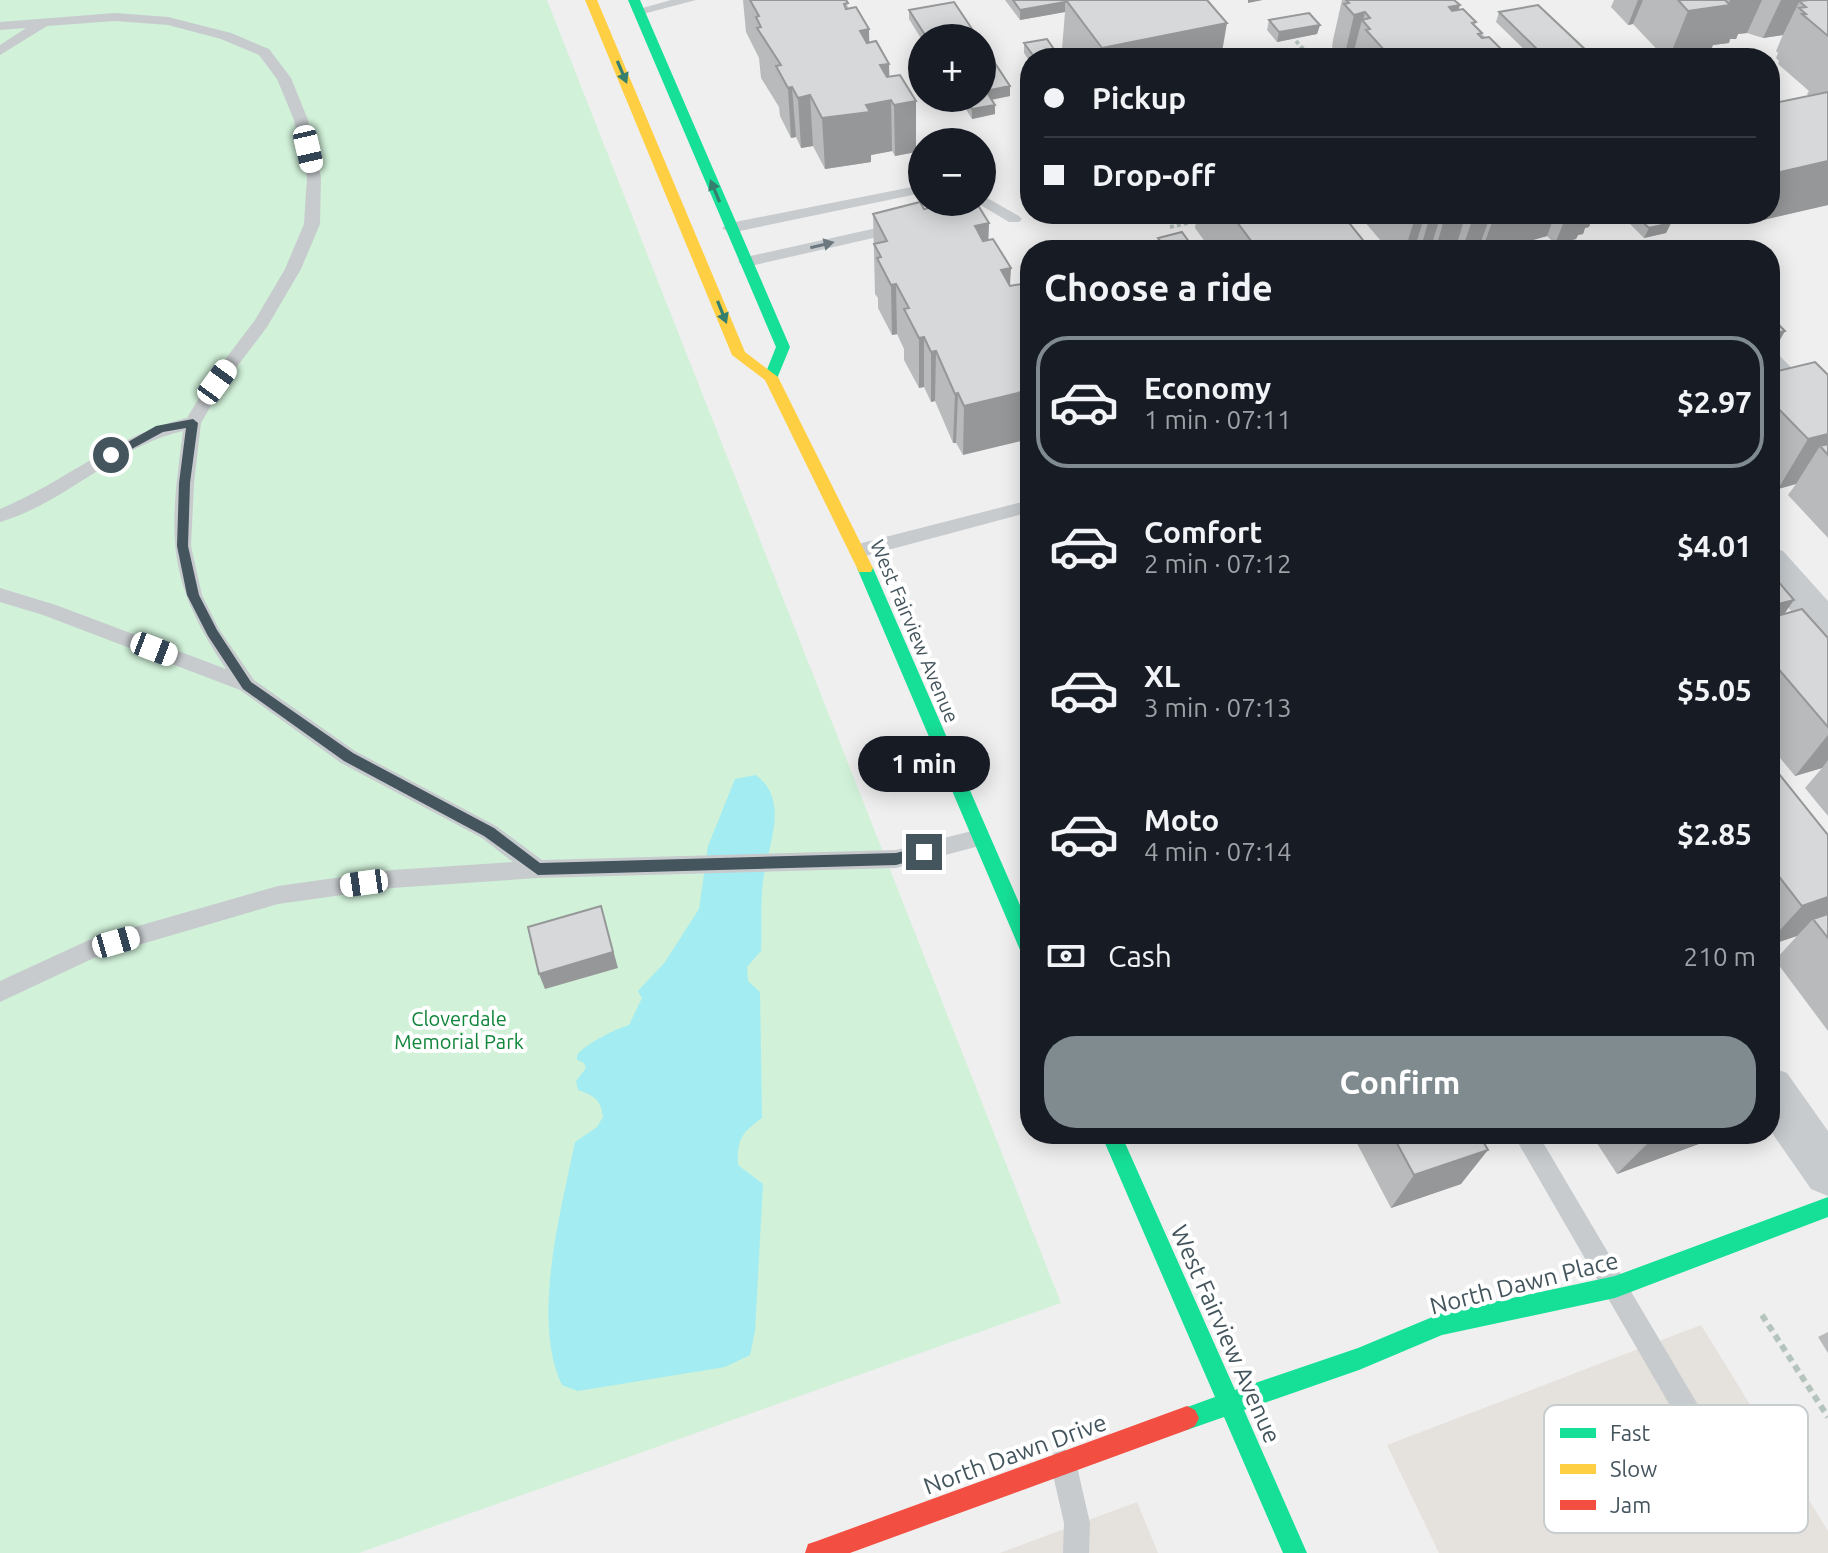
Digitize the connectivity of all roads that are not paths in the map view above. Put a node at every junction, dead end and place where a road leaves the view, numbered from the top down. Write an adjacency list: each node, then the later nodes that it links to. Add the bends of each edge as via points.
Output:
1 (591, 0): 14 (main road, West Fairview Avenue, one-way to 14, via 739,355)
2 (689, 0): 3 (lane)
3 (637, 5): 11 (main road, one-way to 3)
4 (47, 21): 5 (lane); 6 (lane); 16 (lane, via 168,21 226,36 264,52 284,78 301,120 314,177 312,224 261,323)
5 (0, 26)
6 (0, 51)
7 (908, 192): 11 (lane)
8 (996, 208): 9 (lane)
9 (1014, 219)
10 (908, 225): 12 (lane, one-way to 10)
11 (730, 228): 12 (main road)
12 (746, 262): 14 (main road, via 783,347)
13 (1780, 366): 15 (lane)
14 (771, 377): 19 (main road, West Fairview Avenue)
15 (1828, 415)
16 (193, 423): 18 (lane, via 160,428 47,495); 23 (lane, via 182,546 193,595)
17 (1020, 509): 19 (lane)
18 (0, 516)
19 (858, 551): 24 (main road, West Fairview Avenue)
20 (1780, 572): 22 (street)
21 (0, 595): 23 (lane)
22 (1828, 627)
23 (247, 685): 25 (lane, via 348,757 489,832)
24 (980, 838): 25 (lane, via 896,859); 26 (main road, West Fairview Avenue)
25 (538, 869): 27 (lane, via 392,879 278,895 89,950)
26 (1020, 928)
27 (0, 992)
28 (1780, 1103): 31 (street)
29 (1115, 1144): 34 (main road, West Fairview Avenue)
30 (1531, 1144): 33 (lane)
31 (1828, 1172)
32 (1828, 1207): 33 (main road, North Dawn Place)
33 (1615, 1287): 34 (main road, North Dawn Place, via 1442,1324); 35 (lane)
34 (1230, 1403): 36 (main road, North Dawn Drive); 39 (main road, West Fairview Avenue)
35 (1684, 1405)
36 (1063, 1462): 37 (main road, North Dawn Drive); 38 (lane, via 1077,1523)
37 (817, 1553)
38 (1076, 1553)
39 (1295, 1553)

